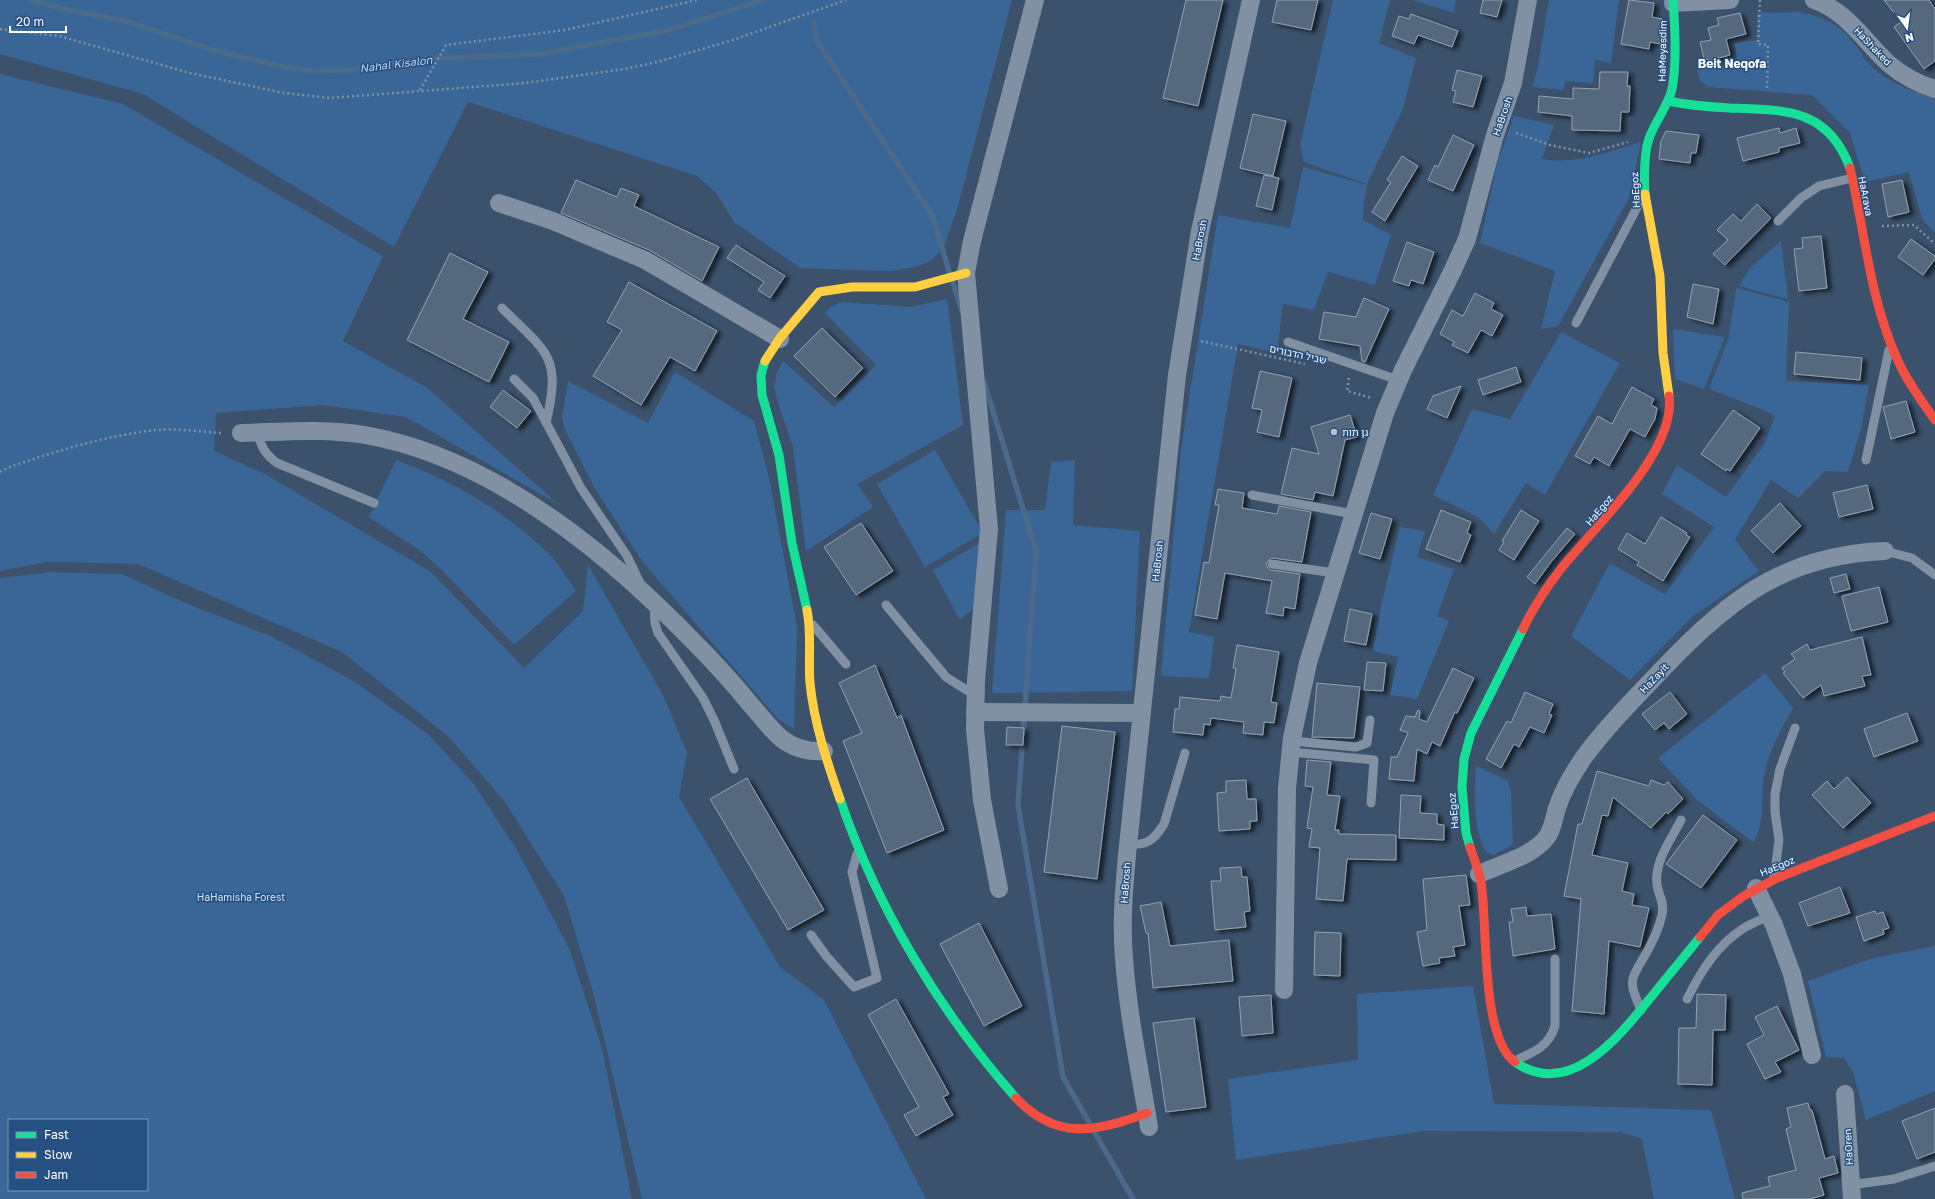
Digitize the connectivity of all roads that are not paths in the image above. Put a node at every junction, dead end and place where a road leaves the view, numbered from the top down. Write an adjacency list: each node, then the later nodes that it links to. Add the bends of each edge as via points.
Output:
1 (1035, 0): 13 (street, via 972,241)
2 (1251, 0): 37 (street, HaBrosh, via 1202,225 1177,375)
3 (1528, 0): 20 (street, HaBrosh, via 1513,83 1498,127 1472,224 1461,254)
4 (1730, 0): 6 (street)
5 (1814, 0): 7 (street, HaShaked, via 1832,8 1847,19 1894,68 1913,80)
6 (1673, 1): 8 (street, HaMeyasdim, via 1672,88)
7 (1935, 89)
8 (1668, 101): 9 (street, HaArava, via 1799,115 1824,128 1835,138); 10 (street, HaEgoz, via 1649,137)
9 (1852, 178): 12 (lane, via 1819,186 1801,198); 18 (street, HaArava, via 1876,299)
10 (1644, 195): 15 (lane); 49 (street, HaEgoz, via 1660,276 1663,353 1670,404 1667,423 1662,438 1631,487 1560,570 1535,605 1522,626 1471,733 1464,759 1462,787 1466,833)
11 (499, 202): 16 (street, via 553,221 645,260)
12 (1778, 221)
13 (966, 273): 16 (street, via 931,285 908,288 830,288 819,292); 36 (street, via 990,530)
14 (502, 308): 22 (lane, via 542,348 550,360 553,390)
15 (1576, 323)
16 (780, 339): 34 (street, via 762,366 761,380 777,445 796,563)
17 (1288, 342): 20 (lane)
18 (1890, 345): 21 (street, HaArava, via 1909,383); 24 (lane)
19 (514, 379): 22 (lane, via 533,398)
20 (1398, 380): 27 (street, HaBrosh, via 1377,436)
21 (1935, 420)
22 (546, 423): 32 (lane, via 581,488 627,556)
23 (249, 433): 26 (lane, via 277,463); 32 (street, via 345,432 384,439 429,452 480,476 528,503 593,551)
24 (1866, 460)
25 (1252, 495): 27 (lane)
26 (374, 503)
27 (1353, 514): 30 (street, HaBrosh)
28 (1885, 551): 31 (lane, via 1912,558); 49 (street, HaZayit, via 1841,555 1795,567 1763,583 1729,606 1673,657 1594,743 1568,782 1551,830 1544,841 1523,855)
29 (1272, 564): 30 (lane)
30 (1335, 573): 40 (street, HaBrosh, via 1308,663)
31 (1935, 575)
32 (651, 600): 41 (street, via 707,655 782,739 800,749); 43 (lane, via 658,633 703,698)
33 (886, 605): 36 (lane, via 946,677)
34 (810, 621): 35 (lane); 41 (street, via 810,687)
35 (846, 664)
36 (975, 704): 37 (street); 51 (street, via 982,800)
37 (1141, 713): 47 (street, HaBrosh)
38 (1370, 720): 40 (lane, via 1367,743 1364,745)
39 (1795, 728): 50 (lane, via 1780,769 1775,794 1774,812 1779,840)
40 (1291, 746): 44 (lane, via 1374,760); 56 (street, HaBrosh, via 1285,814)
41 (824, 751): 48 (street)
42 (1185, 753): 47 (lane, via 1164,824 1158,834 1140,846)
43 (734, 768)
44 (1371, 803)
45 (1935, 816): 50 (street, HaEgoz)
46 (1681, 820): 58 (lane, via 1658,869 1657,885 1663,905 1662,915 1645,956 1634,973 1633,993)
47 (1128, 844): 62 (street, HaBrosh, via 1123,907 1124,958)
48 (859, 847): 54 (lane, via 852,872 877,978 854,987 827,957); 62 (street, via 896,925 936,991 980,1052 1026,1108 1048,1123 1082,1130)
49 (1479, 874): 60 (street, HaEgoz, via 1484,903 1493,1024 1502,1049)
50 (1774, 879): 52 (street, HaEgoz)
51 (999, 888)
52 (1756, 888): 53 (street); 58 (street, HaEgoz, via 1718,915)
53 (1770, 916): 57 (lane, via 1745,927 1725,942 1703,969); 59 (street, via 1792,974)
54 (812, 935)
55 (1555, 959): 60 (lane, via 1553,1034 1546,1044)
56 (1284, 990)
57 (1687, 999)
58 (1641, 1010): 60 (street, HaEgoz, via 1604,1051 1578,1068 1556,1073 1534,1072)
59 (1812, 1055)
60 (1513, 1062)
61 (1845, 1094): 64 (street, HaOren)
62 (1148, 1120)
63 (1935, 1166): 64 (lane)
64 (1851, 1192)

